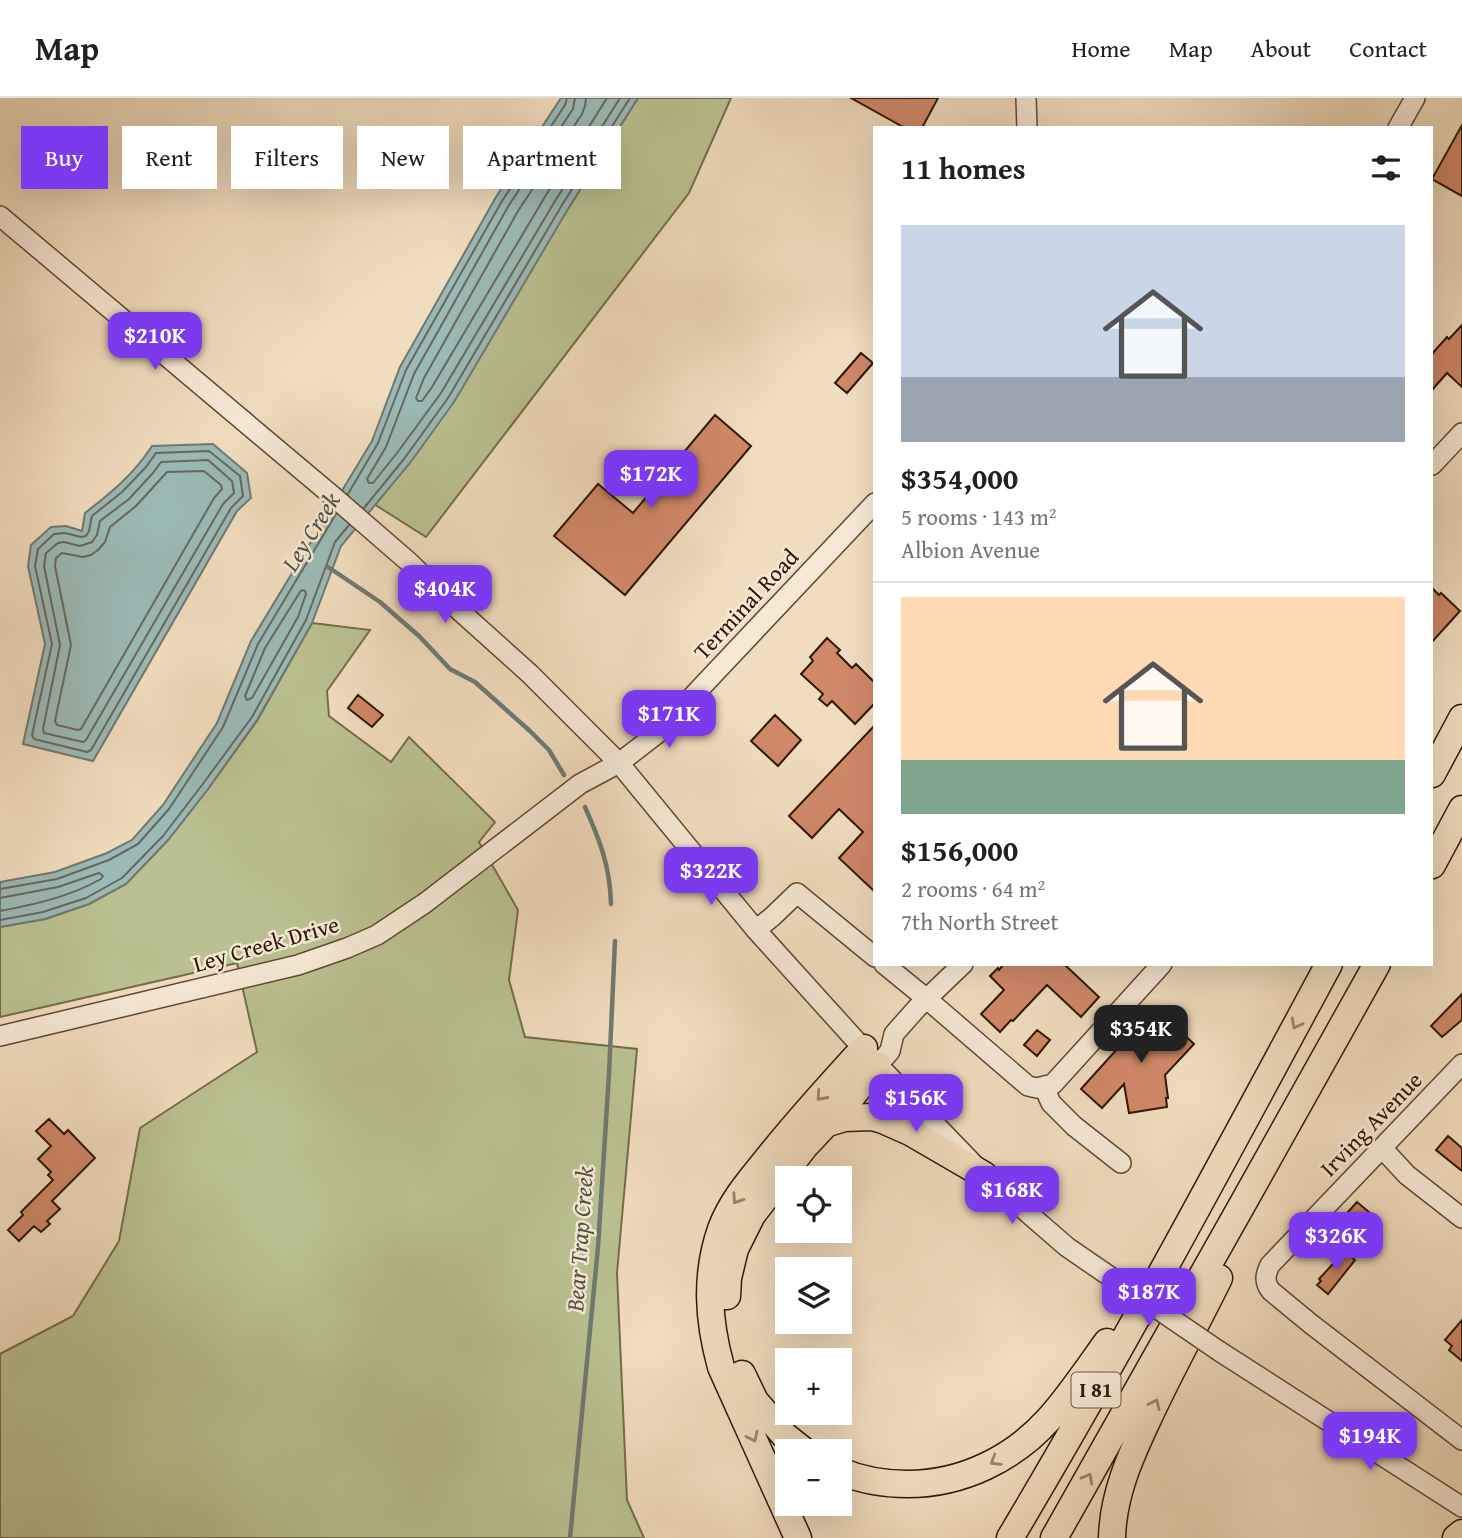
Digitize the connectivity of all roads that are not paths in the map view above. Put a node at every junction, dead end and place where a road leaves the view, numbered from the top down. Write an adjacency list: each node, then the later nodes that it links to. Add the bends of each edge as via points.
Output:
1 (1026, 98): 3 (street)
2 (1415, 98): 4 (street)
3 (1027, 126)
4 (1399, 126)
5 (0, 216): 10 (street, via 410,563)
6 (1458, 445): 7 (street)
7 (1433, 464)
8 (873, 505): 10 (street, Terminal Road, via 658,733)
9 (1462, 718): 11 (highway)
10 (619, 763): 14 (street); 23 (street, Ley Creek Drive, via 580,784 377,935 298,965)
11 (1433, 772)
12 (1462, 809): 13 (highway)
13 (1433, 862)
14 (756, 930): 15 (street, via 797,893); 24 (street)
15 (873, 955)
16 (886, 966): 21 (street)
17 (961, 966): 21 (street)
18 (1160, 966): 26 (street, via 1053,1084)
19 (1328, 966): 32 (highway, I 81, one-way to 32)
20 (1376, 966): 22 (highway, I 81)
21 (928, 1000): 24 (street, via 894,1034 877,1038); 26 (street, via 1028,1086)
22 (1353, 1007): 40 (highway, I 81, one-way to 22); 41 (highway, one-way to 22, via 1118,1491 1130,1458)
23 (0, 1037)
24 (871, 1057): 27 (highway, via 852,1096); 30 (street); 38 (highway, one-way to 38, via 797,1123 748,1182 721,1231 711,1270 709,1301 721,1367)
25 (1462, 1064): 28 (street, Irving Avenue)
26 (1044, 1087): 29 (street, via 1051,1103)
27 (825, 1124): 30 (highway, via 844,1118 883,1120); 33 (highway, via 752,1215 728,1278 726,1311 735,1359 755,1401)
28 (1382, 1148): 31 (street); 34 (street, Irving Avenue, via 1270,1265 1266,1286)
29 (1121, 1163)
30 (984, 1175): 36 (street, bridge, via 1101,1271)
31 (1462, 1217)
32 (1179, 1241): 35 (highway, one-way to 35, via 1049,1419 1018,1447 982,1469 922,1484 892,1484); 39 (highway, I 81)
33 (789, 1439)
34 (1462, 1440)
35 (852, 1475)
36 (1462, 1507)
37 (1462, 1533): 42 (highway)
38 (798, 1538)
39 (1010, 1538)
40 (1054, 1538)
41 (1112, 1538)
42 (1456, 1538)

